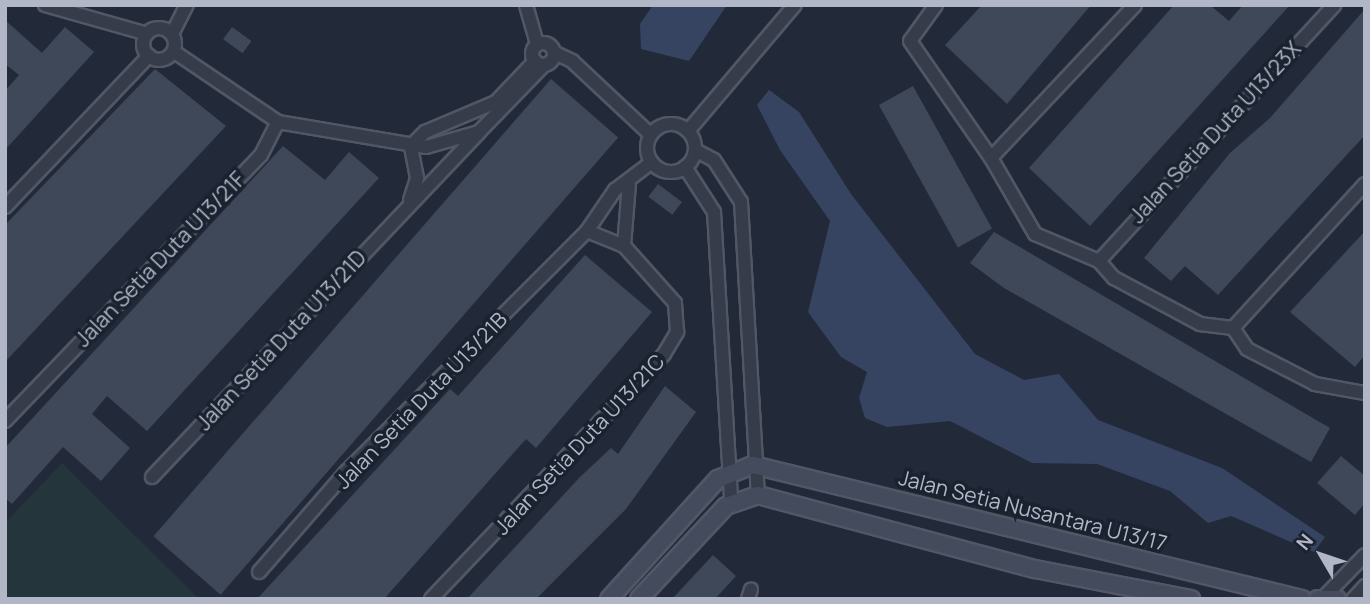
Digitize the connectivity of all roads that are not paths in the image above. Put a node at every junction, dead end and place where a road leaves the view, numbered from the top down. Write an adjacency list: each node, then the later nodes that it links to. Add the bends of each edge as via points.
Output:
1 (45, 5): 8 (street)
2 (187, 5): 9 (street)
3 (526, 5): 10 (street)
4 (795, 5): 16 (street)
5 (936, 5): 21 (street, via 910,41 973,139)
6 (1135, 5): 21 (street)
7 (1334, 5): 30 (street, Jalan Setia Duta U13/23X)
8 (145, 33): 9 (street); 13 (street, via 140,48)
9 (173, 34): 11 (street)
10 (537, 44): 12 (street, via 549,43); 14 (street)
11 (176, 52): 13 (street); 15 (street)
12 (555, 53): 14 (street); 18 (street, via 572,61)
13 (149, 56): 27 (street)
14 (539, 63): 17 (street, Jalan Setia Duta U13/21D); 19 (street, via 496,102 425,132)
15 (278, 122): 19 (street); 33 (street, Jalan Setia Duta U13/21F, via 261,155)
16 (688, 131): 18 (street, via 669,124); 20 (street)
17 (479, 132): 19 (street); 26 (street, Jalan Setia Duta U13/21D)
18 (651, 135): 22 (street)
19 (411, 146): 26 (street, via 417,178)
20 (695, 150): 23 (street); 34 (street, via 714,160 741,202)
21 (991, 158): 30 (street, via 1035,234)
22 (652, 162): 23 (street, via 671,172); 24 (street, Jalan Setia Duta U13/21B)
23 (685, 167): 35 (street, via 714,212)
24 (629, 184): 28 (street, Jalan Setia Duta U13/21B, via 603,203); 29 (street)
25 (1365, 184): 31 (street)
26 (409, 204): 36 (street, Jalan Setia Duta U13/21D)
27 (5, 207)
28 (587, 231): 29 (street); 40 (street, Jalan Setia Duta U13/21B, via 346,472)
29 (624, 246): 43 (street, Jalan Setia Duta U13/21C, via 675,303 677,332 664,354)
30 (1099, 261): 31 (street, via 1130,288 1200,324)
31 (1233, 328): 32 (street, via 1247,349 1315,384)
32 (1365, 393)
33 (5, 421)
34 (753, 466): 35 (main road); 37 (street); 47 (main road, Jalan Setia Nusantara U13/17)
35 (727, 472): 38 (street); 44 (main road)
36 (152, 477)
37 (758, 495): 38 (main road); 46 (main road, via 1035,569)
38 (731, 501): 45 (main road)
39 (1365, 555): 42 (street)
40 (259, 572)
41 (1365, 586): 48 (street)
42 (1327, 598)
43 (431, 599)
44 (608, 599)
45 (639, 599)
46 (1191, 599)
47 (1302, 599)
48 (1353, 599)

